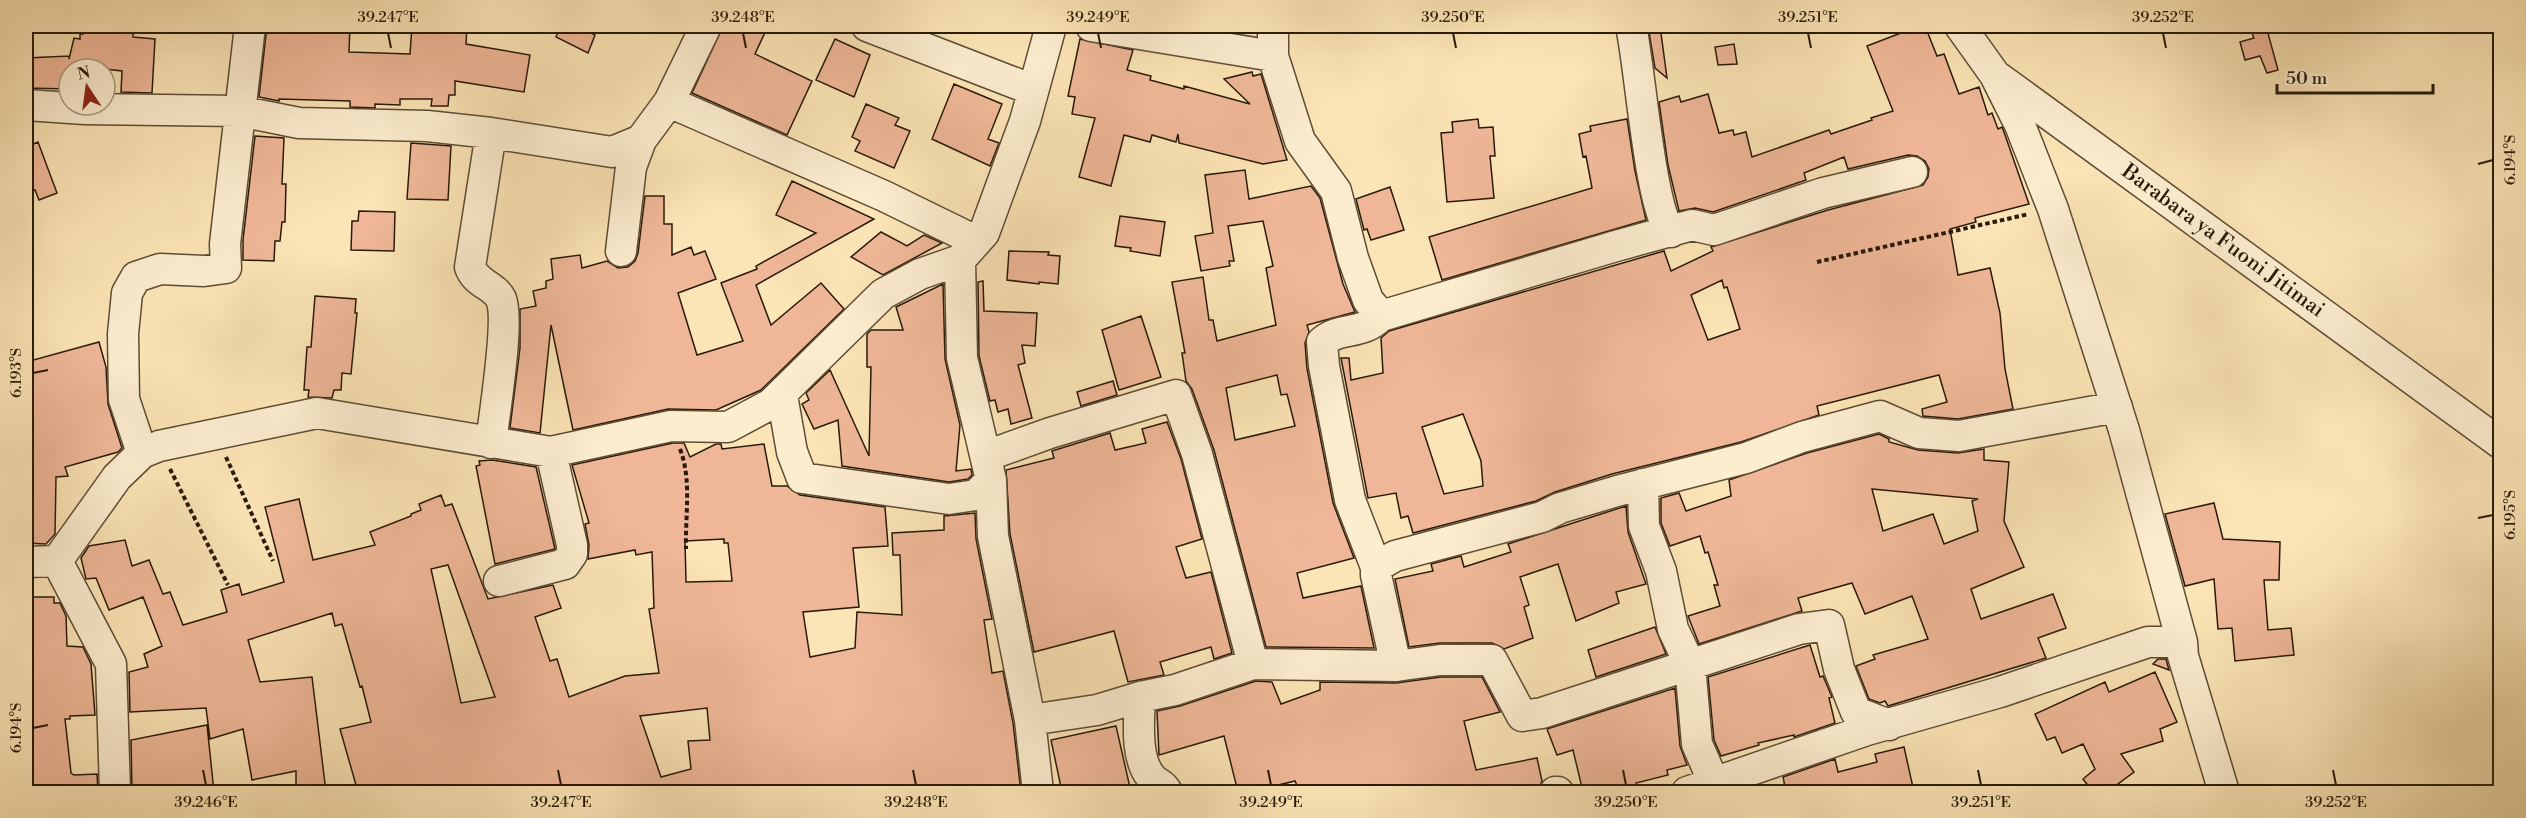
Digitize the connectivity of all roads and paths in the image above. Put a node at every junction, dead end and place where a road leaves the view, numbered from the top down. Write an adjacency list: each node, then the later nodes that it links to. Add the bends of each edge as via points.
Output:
1 (250, 26): 14 (street)
2 (706, 26): 12 (street)
3 (867, 26): 11 (street)
4 (1051, 26): 11 (street)
5 (1091, 26): 9 (street)
6 (1273, 26): 9 (street)
7 (1630, 26): 19 (street, via 1659,204 1664,225)
8 (1960, 26): 10 (street, Barabara ya Fuoni Jitimai)
9 (1273, 56): 23 (street, via 1300,141 1336,191 1368,300)
10 (1995, 75): 18 (street, via 2020,125); 29 (street, Barabara ya Fuoni Jitimai)
11 (1033, 90): 20 (street, via 984,233)
12 (669, 102): 16 (street); 20 (street, via 884,196)
13 (26, 105): 14 (street)
14 (239, 111): 15 (street, via 299,123 417,126); 30 (street, via 226,268 160,269 136,277 128,293 123,334 124,399)
15 (491, 133): 16 (street, via 612,152); 28 (street, via 470,267 473,277 495,292 503,304 503,341)
16 (641, 140): 21 (street, via 631,167)
17 (1912, 172): 19 (street, via 1823,193 1714,230 1692,225)
18 (2053, 209): 22 (path); 25 (street)
19 (1671, 232): 23 (street)
20 (968, 250): 24 (street, via 883,294); 32 (street, via 962,358)
21 (621, 251)
22 (1817, 262)
23 (1381, 316): 38 (street, via 1368,328 1329,336 1322,342 1350,500)
24 (782, 395): 26 (street, via 728,427); 32 (street, via 792,452 802,478 949,499 976,495)
25 (2117, 407): 33 (street, via 1959,436 1919,433 1880,416 1802,437 1746,458); 41 (street)
26 (671, 426): 31 (street); 34 (path, via 688,484)
27 (216, 434): 28 (street, via 317,413); 30 (street); 36 (path)
28 (491, 443): 31 (street)
29 (2500, 443)
30 (150, 450): 35 (street, via 117,477); 40 (path)
31 (551, 452): 39 (street, via 572,554 565,564)
32 (989, 468): 42 (street, via 1050,433 1176,395 1197,454); 46 (street, via 993,536)
33 (1643, 484): 38 (street, via 1523,522 1423,546); 43 (street, via 1644,526 1661,571 1673,629)
34 (686, 549)
35 (57, 561): 37 (street); 49 (street, via 111,664)
36 (273, 561)
37 (26, 562)
38 (1376, 567): 44 (street)
39 (499, 581)
40 (228, 585)
41 (2182, 642): 47 (street, via 2148,642); 52 (street)
42 (1252, 664): 44 (street); 45 (street, via 1175,690)
43 (1690, 664): 44 (street, via 1522,716 1492,660 1440,660); 47 (street, via 1799,629 1829,625 1839,669 1856,712); 48 (street, via 1697,744)
44 (1396, 666)
45 (1140, 697): 46 (street, via 1097,711); 51 (street, via 1138,742 1151,777 1164,785)
46 (1030, 720): 50 (street)
47 (1889, 725): 48 (street)
48 (1708, 789)
49 (115, 792)
50 (1038, 792)
51 (1167, 792)
52 (2224, 792)

